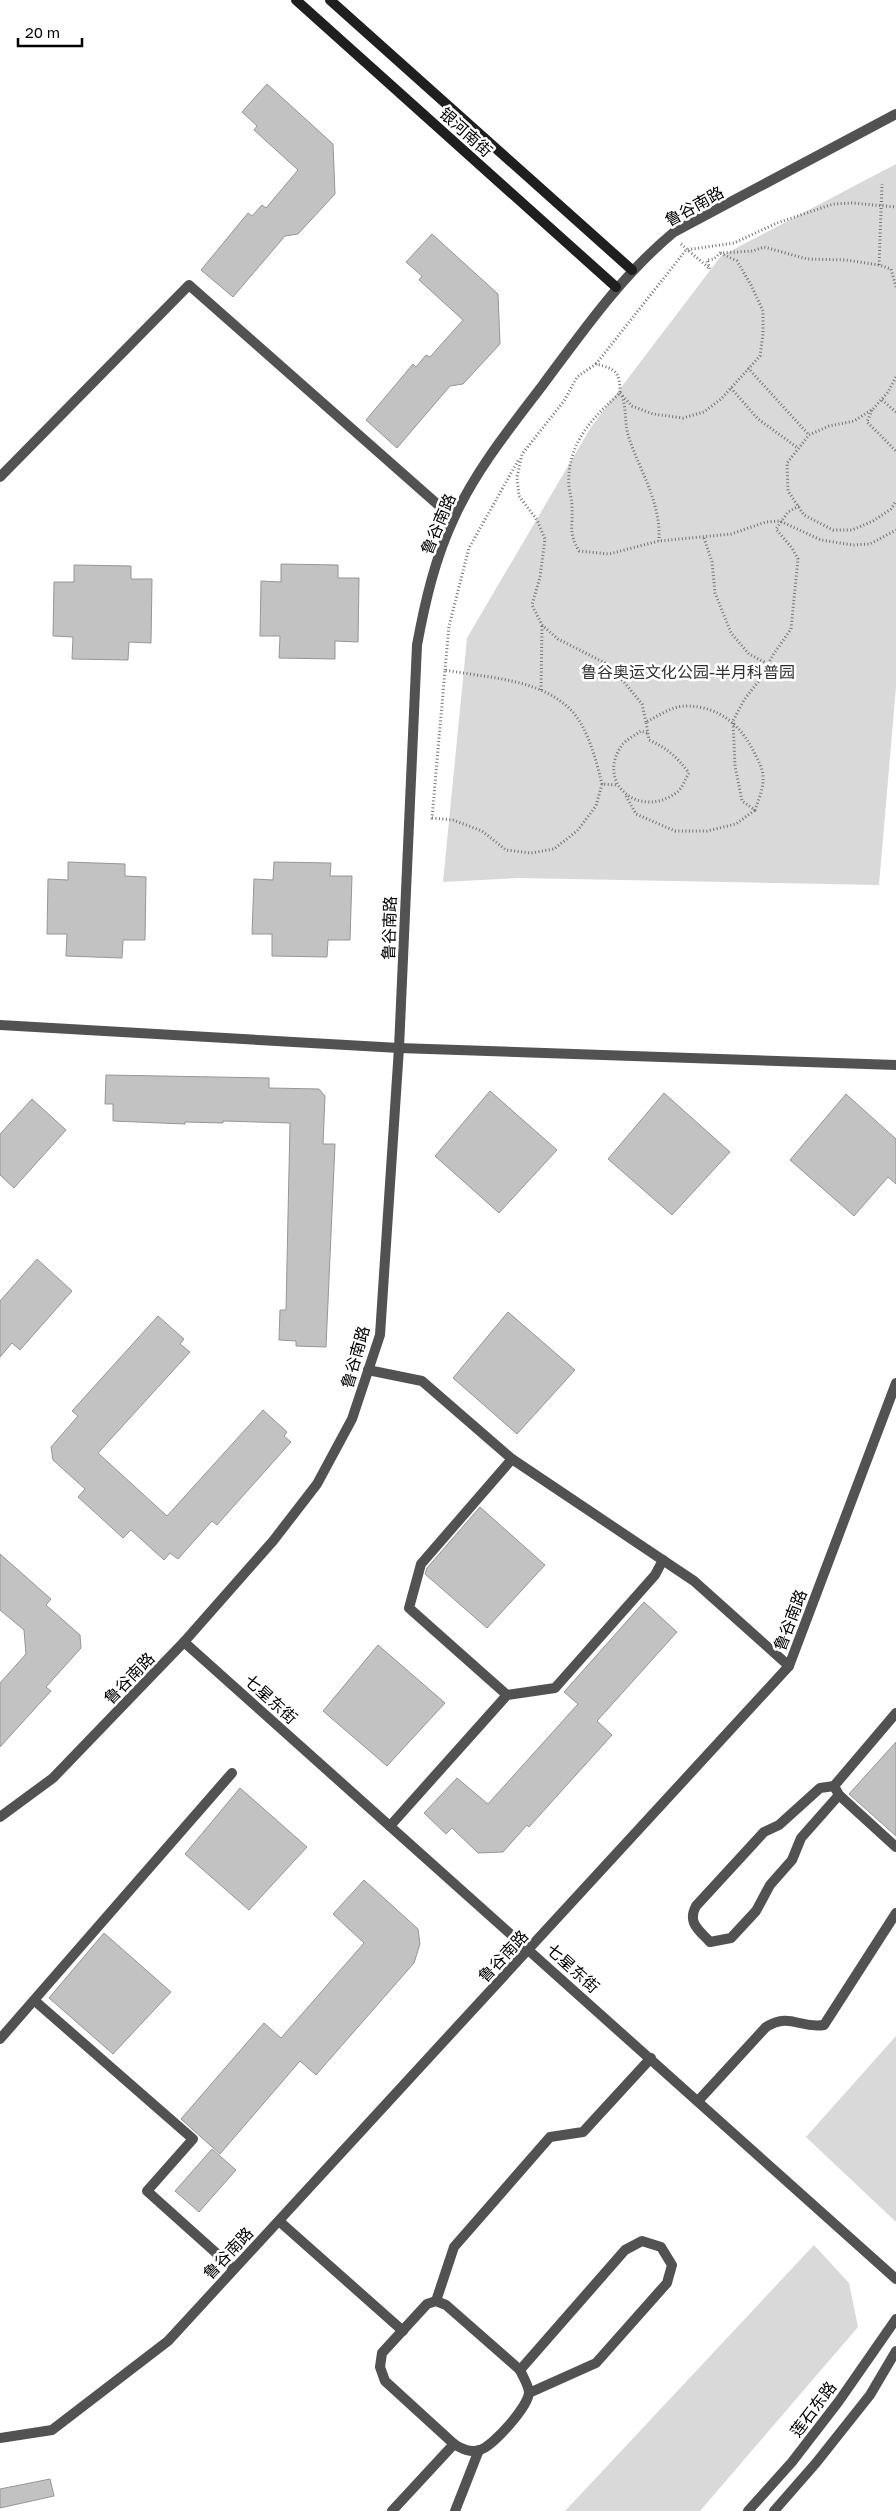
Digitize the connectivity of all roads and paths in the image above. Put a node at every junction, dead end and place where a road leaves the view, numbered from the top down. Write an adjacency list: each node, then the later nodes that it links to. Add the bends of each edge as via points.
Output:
1 (296, 0): 13 (main road, 银河南街)
2 (330, 0): 11 (main road, 银河南街)
3 (896, 114): 7 (street, 鲁谷南路)
4 (882, 184): 5 (path)
5 (881, 205): 6 (path); 8 (path, via 833,204 734,243); 10 (path)
6 (896, 207)
7 (674, 232): 8 (path); 11 (street, 鲁谷南路)
8 (686, 250): 9 (path, via 710,269 707,260); 15 (path)
9 (720, 253): 10 (path, via 764,247 807,259); 16 (path, via 737,261 763,311 760,356)
10 (879, 265): 12 (path, via 891,269)
11 (632, 270): 13 (street, 鲁谷南路)
12 (895, 282): 14 (path)
13 (616, 287): 30 (street, 鲁谷南路, via 493,451)
14 (896, 287)
15 (596, 364): 19 (path, via 612,368 620,378); 26 (path, via 577,377 564,401)
16 (748, 368): 18 (path); 23 (path)
17 (896, 376): 20 (path)
18 (731, 388): 19 (path, via 704,412 683,418 653,414 632,406); 24 (path, via 758,419)
19 (620, 393): 34 (path, via 626,407 629,437 656,508); 34 (path, via 592,418 573,451 569,486 572,538 579,551 608,554)
20 (882, 400): 21 (path); 22 (path)
21 (873, 409): 23 (path, via 854,421); 25 (path, via 866,422)
22 (896, 412)
23 (809, 434): 24 (path)
24 (798, 448): 29 (path, via 787,463 788,491)
25 (896, 451)
26 (522, 454): 35 (path, via 516,477 519,496 537,520 545,539 532,605); 37 (path, via 469,548 449,626)
27 (0, 477): 30 (street, via 189,285)
28 (896, 501): 29 (path, via 891,509 852,530 833,530 804,515)
29 (799, 506): 31 (path)
30 (453, 518): 47 (street, 鲁谷南路, via 426,598 417,645)
31 (780, 521): 32 (path, via 821,540 853,545 870,544); 33 (path); 36 (path, via 776,529 798,559 792,629)
32 (896, 530)
33 (704, 538): 34 (path); 36 (path, via 712,562 714,593 731,633 749,654)
34 (659, 541)
35 (542, 625): 38 (path); 40 (path, via 558,639 605,663 642,704)
36 (768, 664): 39 (path)
37 (445, 670): 38 (path, via 514,681); 42 (path, via 432,818 453,820 482,831 506,850 531,853 554,849 577,831 596,806)
38 (541, 690): 42 (path, via 571,710 592,746)
39 (733, 721): 40 (path, via 718,713 685,706); 45 (path, via 735,766 742,801); 45 (path, via 749,742 763,775 761,796)
40 (646, 722): 41 (path)
41 (647, 733): 43 (path, via 641,731 622,745 614,767); 44 (path, via 649,740 678,757 688,773 678,792 659,802 645,802)
42 (602, 784): 43 (path)
43 (618, 784): 44 (path)
44 (626, 796): 45 (path, via 636,814 675,831 707,831 736,824)
45 (755, 810)
46 (0, 1024): 47 (street)
47 (399, 1048): 48 (street); 49 (street, 鲁谷南路, via 380,1336)
48 (896, 1065)
49 (368, 1370): 51 (street, via 422,1381); 53 (street, 鲁谷南路, via 352,1419 316,1484 273,1541)
50 (896, 1383): 54 (street, 鲁谷南路)
51 (512, 1459): 52 (street); 55 (street, via 421,1564 409,1608)
52 (663, 1560): 54 (street, via 694,1581); 55 (street, via 655,1575 555,1688)
53 (184, 1642): 59 (street, 鲁谷南路, via 53,1778); 60 (street, 七星东街)
54 (789, 1666): 63 (street, 鲁谷南路)
55 (507, 1695): 60 (street)
56 (896, 1713): 58 (street)
57 (232, 1773): 64 (street)
58 (836, 1791): 58 (street, via 820,1788 779,1825 764,1832 696,1906 691,1915 693,1924 710,1942 731,1938 756,1912 770,1885 792,1860 801,1838); 61 (street)
59 (0, 1817)
60 (390, 1826): 63 (street, 七星东街)
61 (896, 1847)
62 (896, 1913): 67 (street, via 824,2025 812,2027 786,2020 771,2023)
63 (529, 1949): 66 (street, 七星东街); 68 (street, 鲁谷南路)
64 (35, 2000): 65 (street); 69 (street, via 193,2139 147,2191)
65 (0, 2040)
66 (650, 2058): 67 (street, 七星东街); 71 (street, via 582,2132 550,2137 454,2247)
67 (698, 2100): 70 (street, 七星东街)
68 (279, 2221): 69 (street, 鲁谷南路); 73 (street)
69 (234, 2269): 77 (street, 鲁谷南路, via 168,2341 52,2430)
70 (896, 2279)
71 (436, 2301): 73 (street, via 427,2304); 75 (street, via 446,2305)
72 (896, 2319): 82 (street, 莲石东路, via 792,2462)
73 (403, 2331): 78 (street, via 382,2353 380,2367 385,2380)
74 (896, 2351): 83 (street, via 870,2395)
75 (520, 2370): 76 (street); 76 (street, via 625,2250 642,2241 661,2247 672,2265 667,2283 596,2363)
76 (529, 2393): 79 (street, via 523,2407 491,2444)
77 (0, 2438)
78 (454, 2444): 79 (street, via 465,2451); 80 (street)
79 (478, 2450): 81 (street)
80 (392, 2511)
81 (455, 2511)
82 (748, 2511)
83 (774, 2511)

